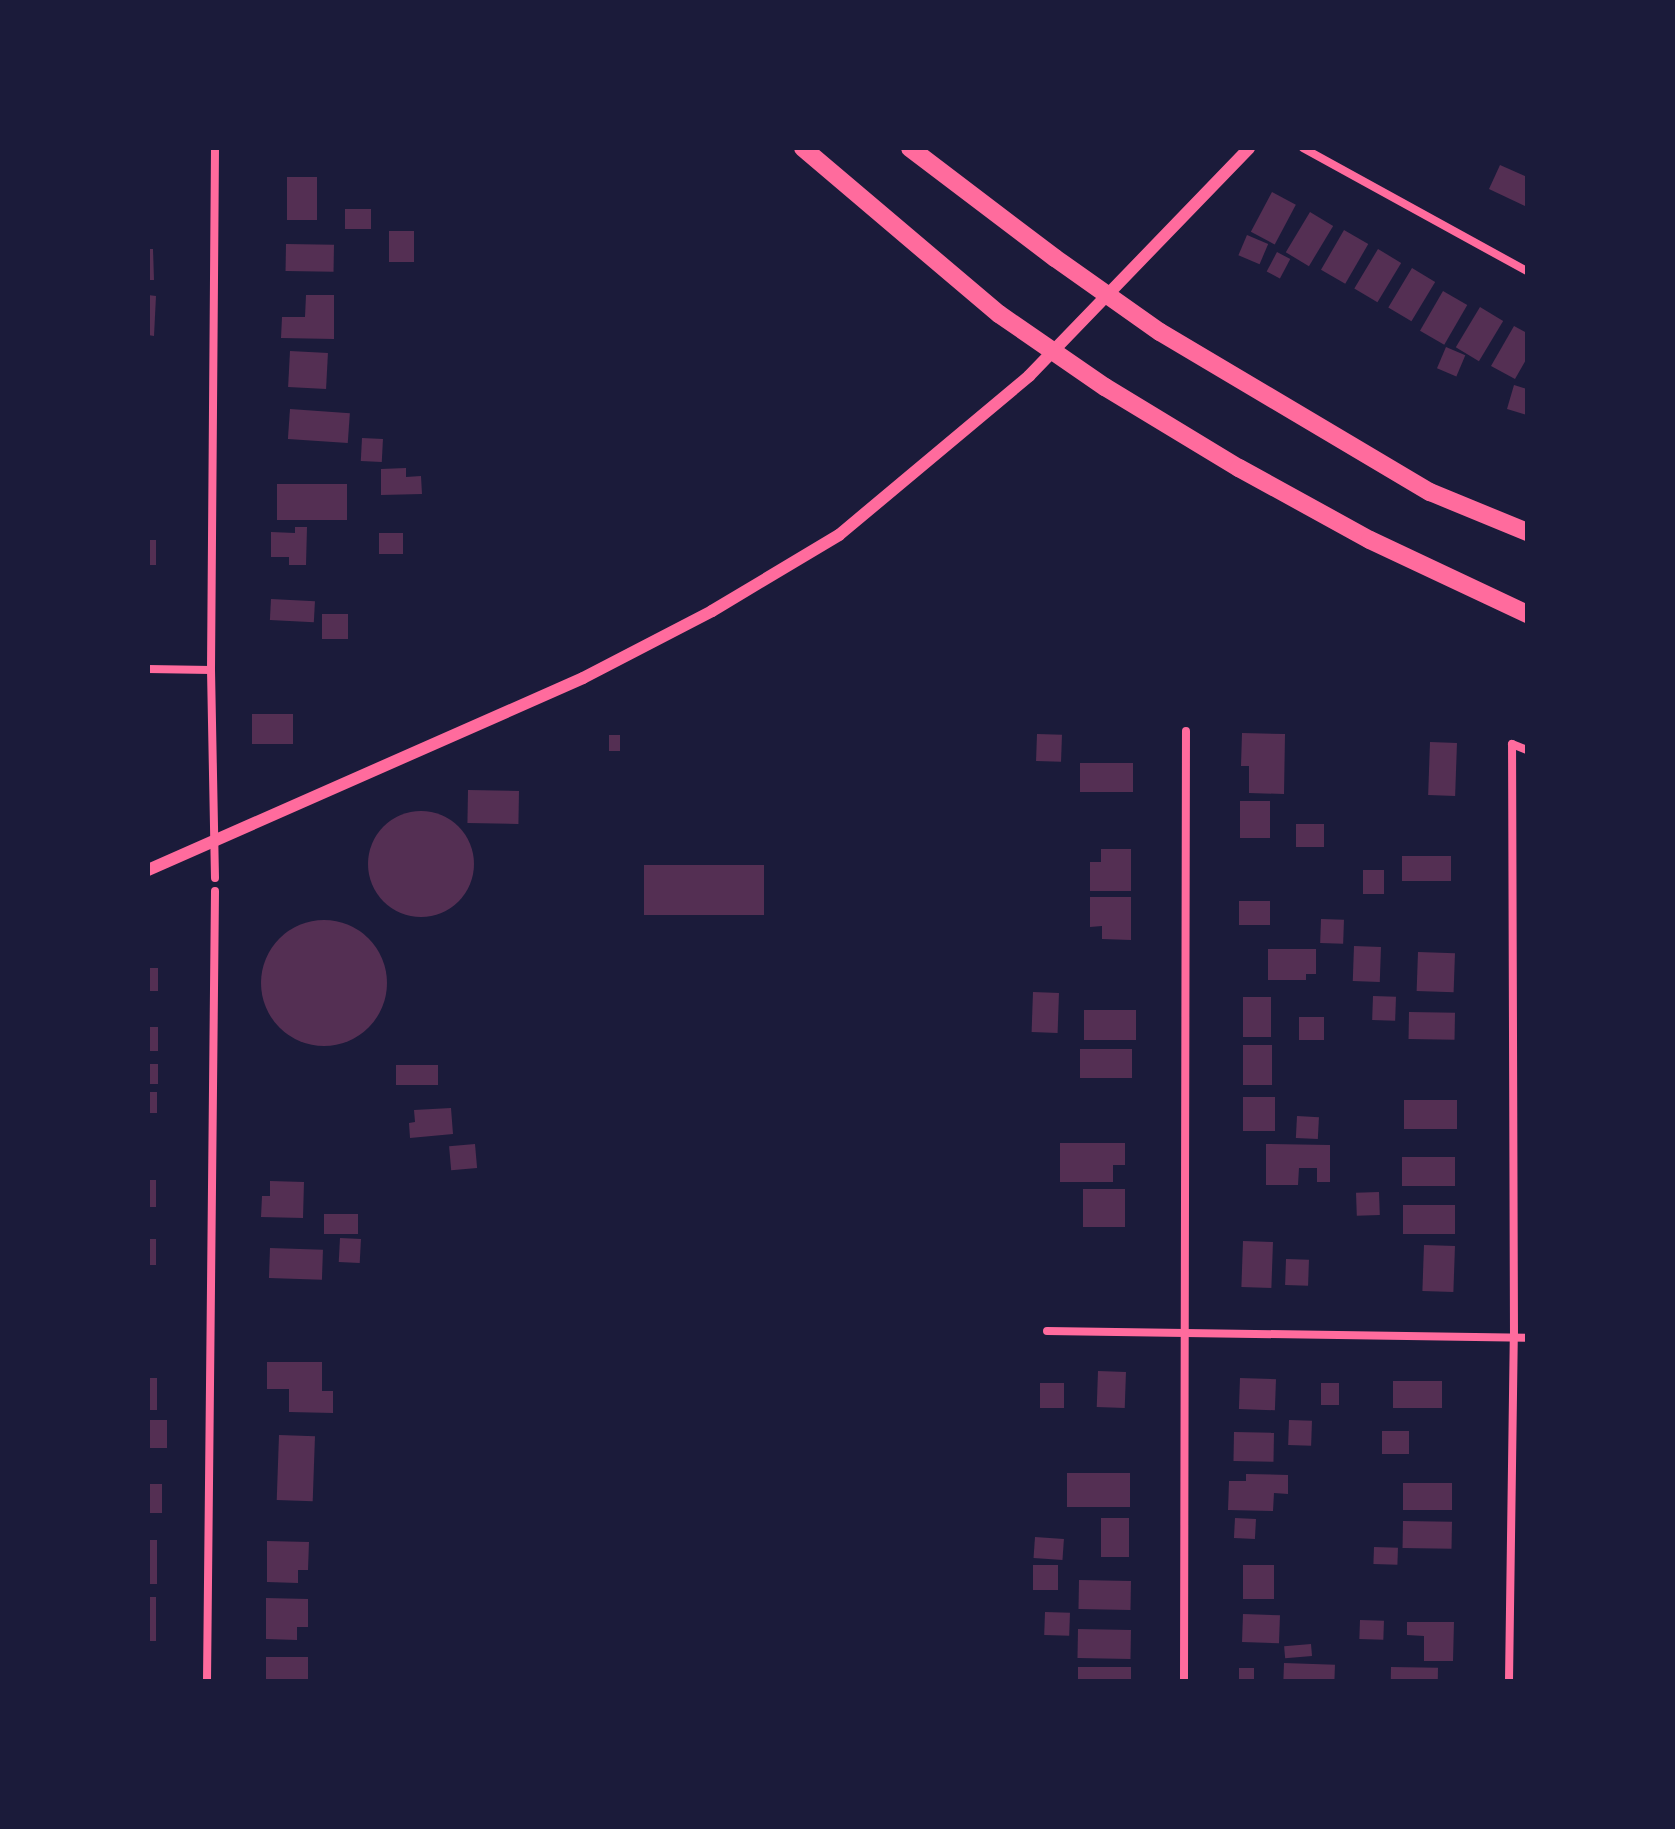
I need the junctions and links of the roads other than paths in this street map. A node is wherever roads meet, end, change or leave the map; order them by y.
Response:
1 (215, 148) edge
2 (803, 148) edge
3 (910, 148) edge
4 (1249, 148) edge
5 (1303, 148) edge
6 (1527, 271) edge
7 (1527, 532) edge
8 (1527, 614) edge
9 (148, 669) edge
10 (211, 670) junction
11 (1186, 731) dead end
12 (1527, 750) edge
13 (215, 841) junction
14 (148, 870) edge
15 (215, 878) dead end
16 (215, 891) dead end
17 (1047, 1331) dead end
18 (1186, 1335) junction
19 (1514, 1337) junction
20 (1527, 1338) edge
21 (207, 1681) edge
22 (1184, 1681) edge
23 (1509, 1681) edge

1 - 10 street
2 - 8 highway
3 - 7 highway
4 - 13 street
5 - 6 street
9 - 10 street
10 - 13 street
11 - 18 street
12 - 19 street
13 - 14 street
13 - 15 street
16 - 21 street
17 - 18 street
18 - 19 street
18 - 22 street
19 - 20 street
19 - 23 street

